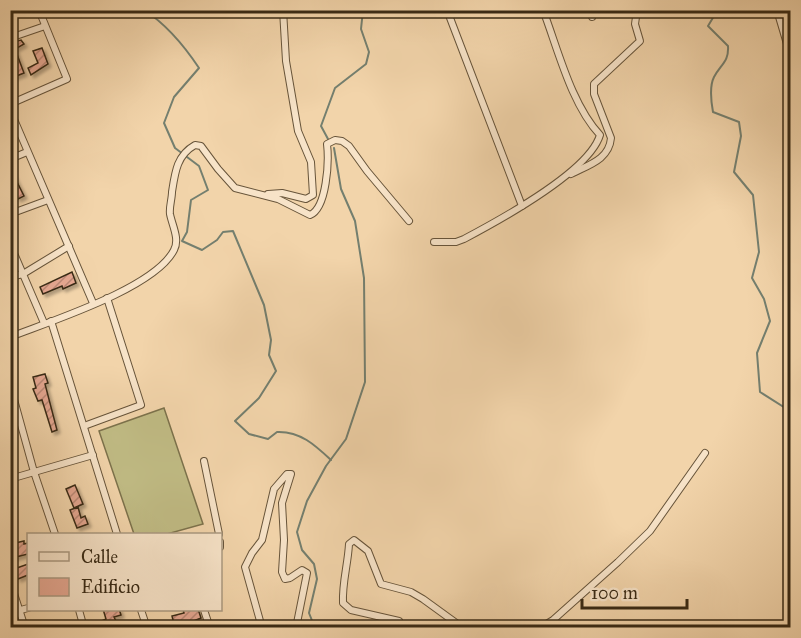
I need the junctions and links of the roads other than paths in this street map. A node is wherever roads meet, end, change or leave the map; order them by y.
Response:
1 (39, 10) edge
2 (283, 10) edge
3 (447, 10) edge
4 (543, 10) edge
5 (637, 10) edge
6 (777, 10) edge
7 (45, 26) junction
8 (10, 38) edge
9 (790, 54) edge
10 (10, 104) edge
11 (10, 110) edge
12 (27, 152) junction
13 (10, 159) edge
14 (562, 178) junction
15 (258, 194) junction
16 (48, 200) junction
17 (522, 206) junction
18 (10, 214) edge
19 (409, 221) dead end
20 (434, 242) dead end
21 (10, 244) edge
22 (69, 246) junction
23 (23, 274) junction
24 (10, 277) edge
25 (106, 298) junction
26 (93, 303) junction
27 (47, 322) junction
28 (10, 337) edge
29 (10, 386) edge
30 (84, 426) junction
31 (705, 453) dead end
32 (93, 455) junction
33 (204, 461) dead end
34 (34, 472) junction
35 (10, 479) edge
36 (55, 533) edge
37 (117, 533) edge
38 (219, 533) edge
39 (10, 581) edge
40 (27, 608) edge
41 (20, 610) junction
42 (80, 611) edge
43 (142, 611) edge
44 (205, 611) edge
45 (10, 613) edge
46 (399, 621) dead end
47 (25, 627) edge
48 (84, 627) edge
49 (147, 627) edge
50 (210, 627) edge
51 (262, 627) edge
52 (296, 627) edge
53 (464, 627) edge
54 (540, 627) edge

1 - 7 street
2 - 15 street
3 - 17 street
4 - 14 street
5 - 14 street
6 - 9 street
7 - 8 street
7 - 10 street
11 - 12 street
12 - 13 street
12 - 16 street
14 - 17 street
15 - 19 street
15 - 25 street
16 - 18 street
16 - 22 street
17 - 20 street
21 - 23 street
22 - 23 street
22 - 26 street
23 - 24 street
23 - 27 street
25 - 26 street
25 - 30 street
26 - 27 street
27 - 28 street
27 - 30 street
29 - 34 street
30 - 32 street
31 - 54 street
32 - 34 street
32 - 37 street
33 - 38 street
34 - 35 street
34 - 36 street
39 - 41 street
40 - 41 street
41 - 45 street
41 - 47 street
42 - 48 street
43 - 49 street
44 - 50 street
46 - 53 street
51 - 52 street

